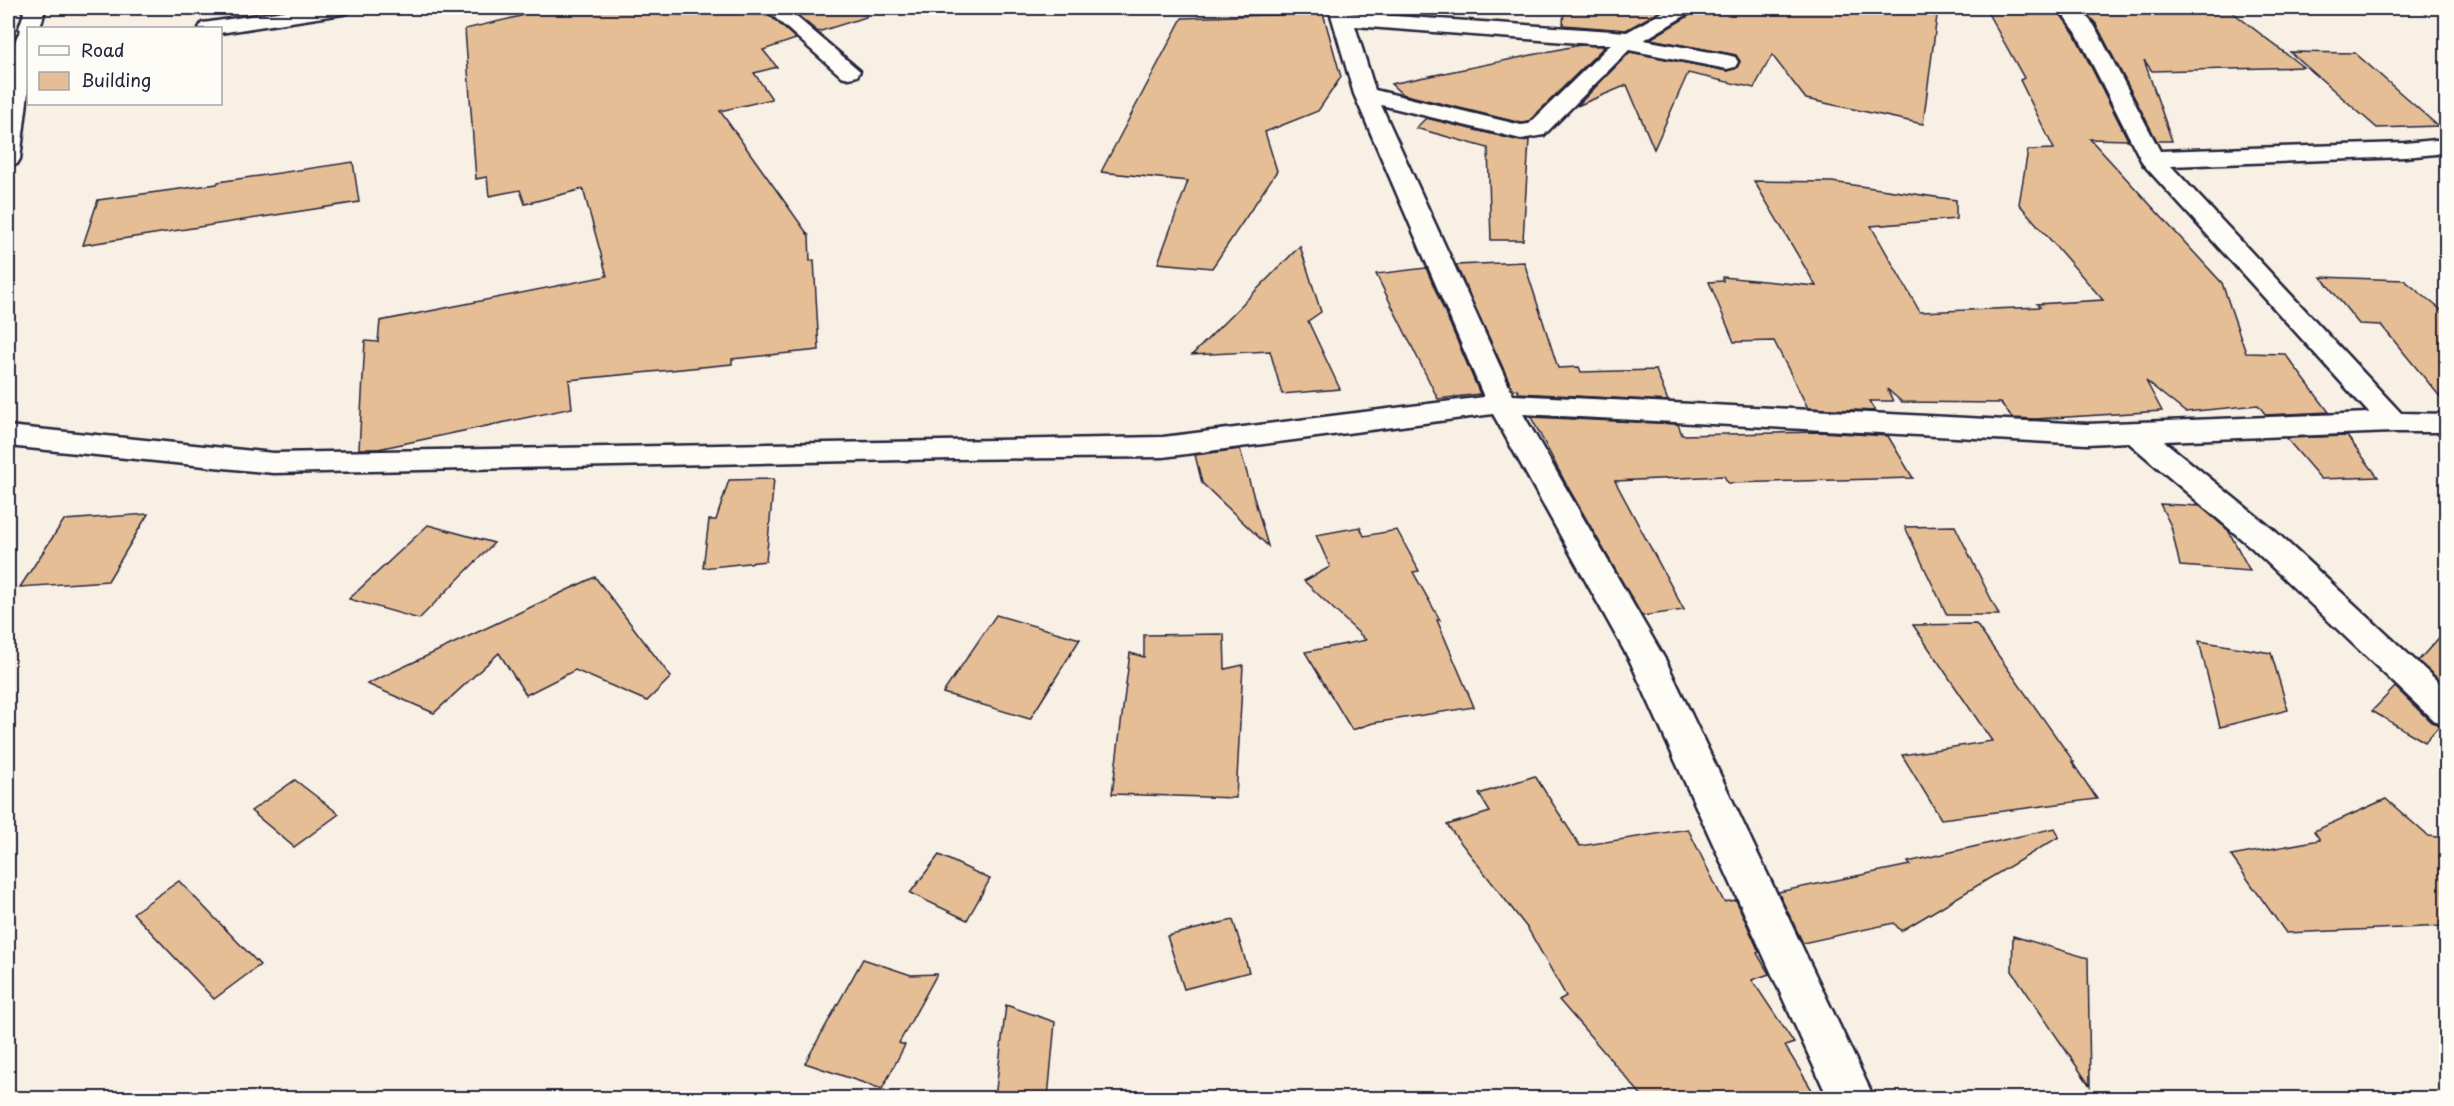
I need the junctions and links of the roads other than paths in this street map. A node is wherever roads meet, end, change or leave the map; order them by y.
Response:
1 (30, 8) edge
2 (343, 8) edge
3 (774, 8) edge
4 (1684, 8) edge
5 (2068, 8) edge
6 (1340, 14) edge
7 (30, 27) edge
8 (217, 27) edge
9 (27, 42) edge
10 (1624, 42) junction
11 (25, 58) edge
12 (1727, 62) dead end
13 (849, 71) dead end
14 (1365, 94) junction
15 (2446, 146) edge
16 (8, 159) edge
17 (2152, 159) junction
18 (1502, 404) junction
19 (2393, 422) junction
20 (2446, 423) edge
21 (2137, 434) junction
22 (8, 436) edge
23 (2446, 710) edge
24 (1851, 1098) edge

1 - 7 street
2 - 8 street
3 - 13 street
4 - 10 street
5 - 17 street
6 - 10 street
6 - 14 street
9 - 11 street
10 - 12 street
10 - 14 street
11 - 16 street
14 - 18 street
15 - 17 street
17 - 19 street
18 - 21 street
18 - 22 street
18 - 24 street
19 - 20 street
19 - 21 street
21 - 23 street

